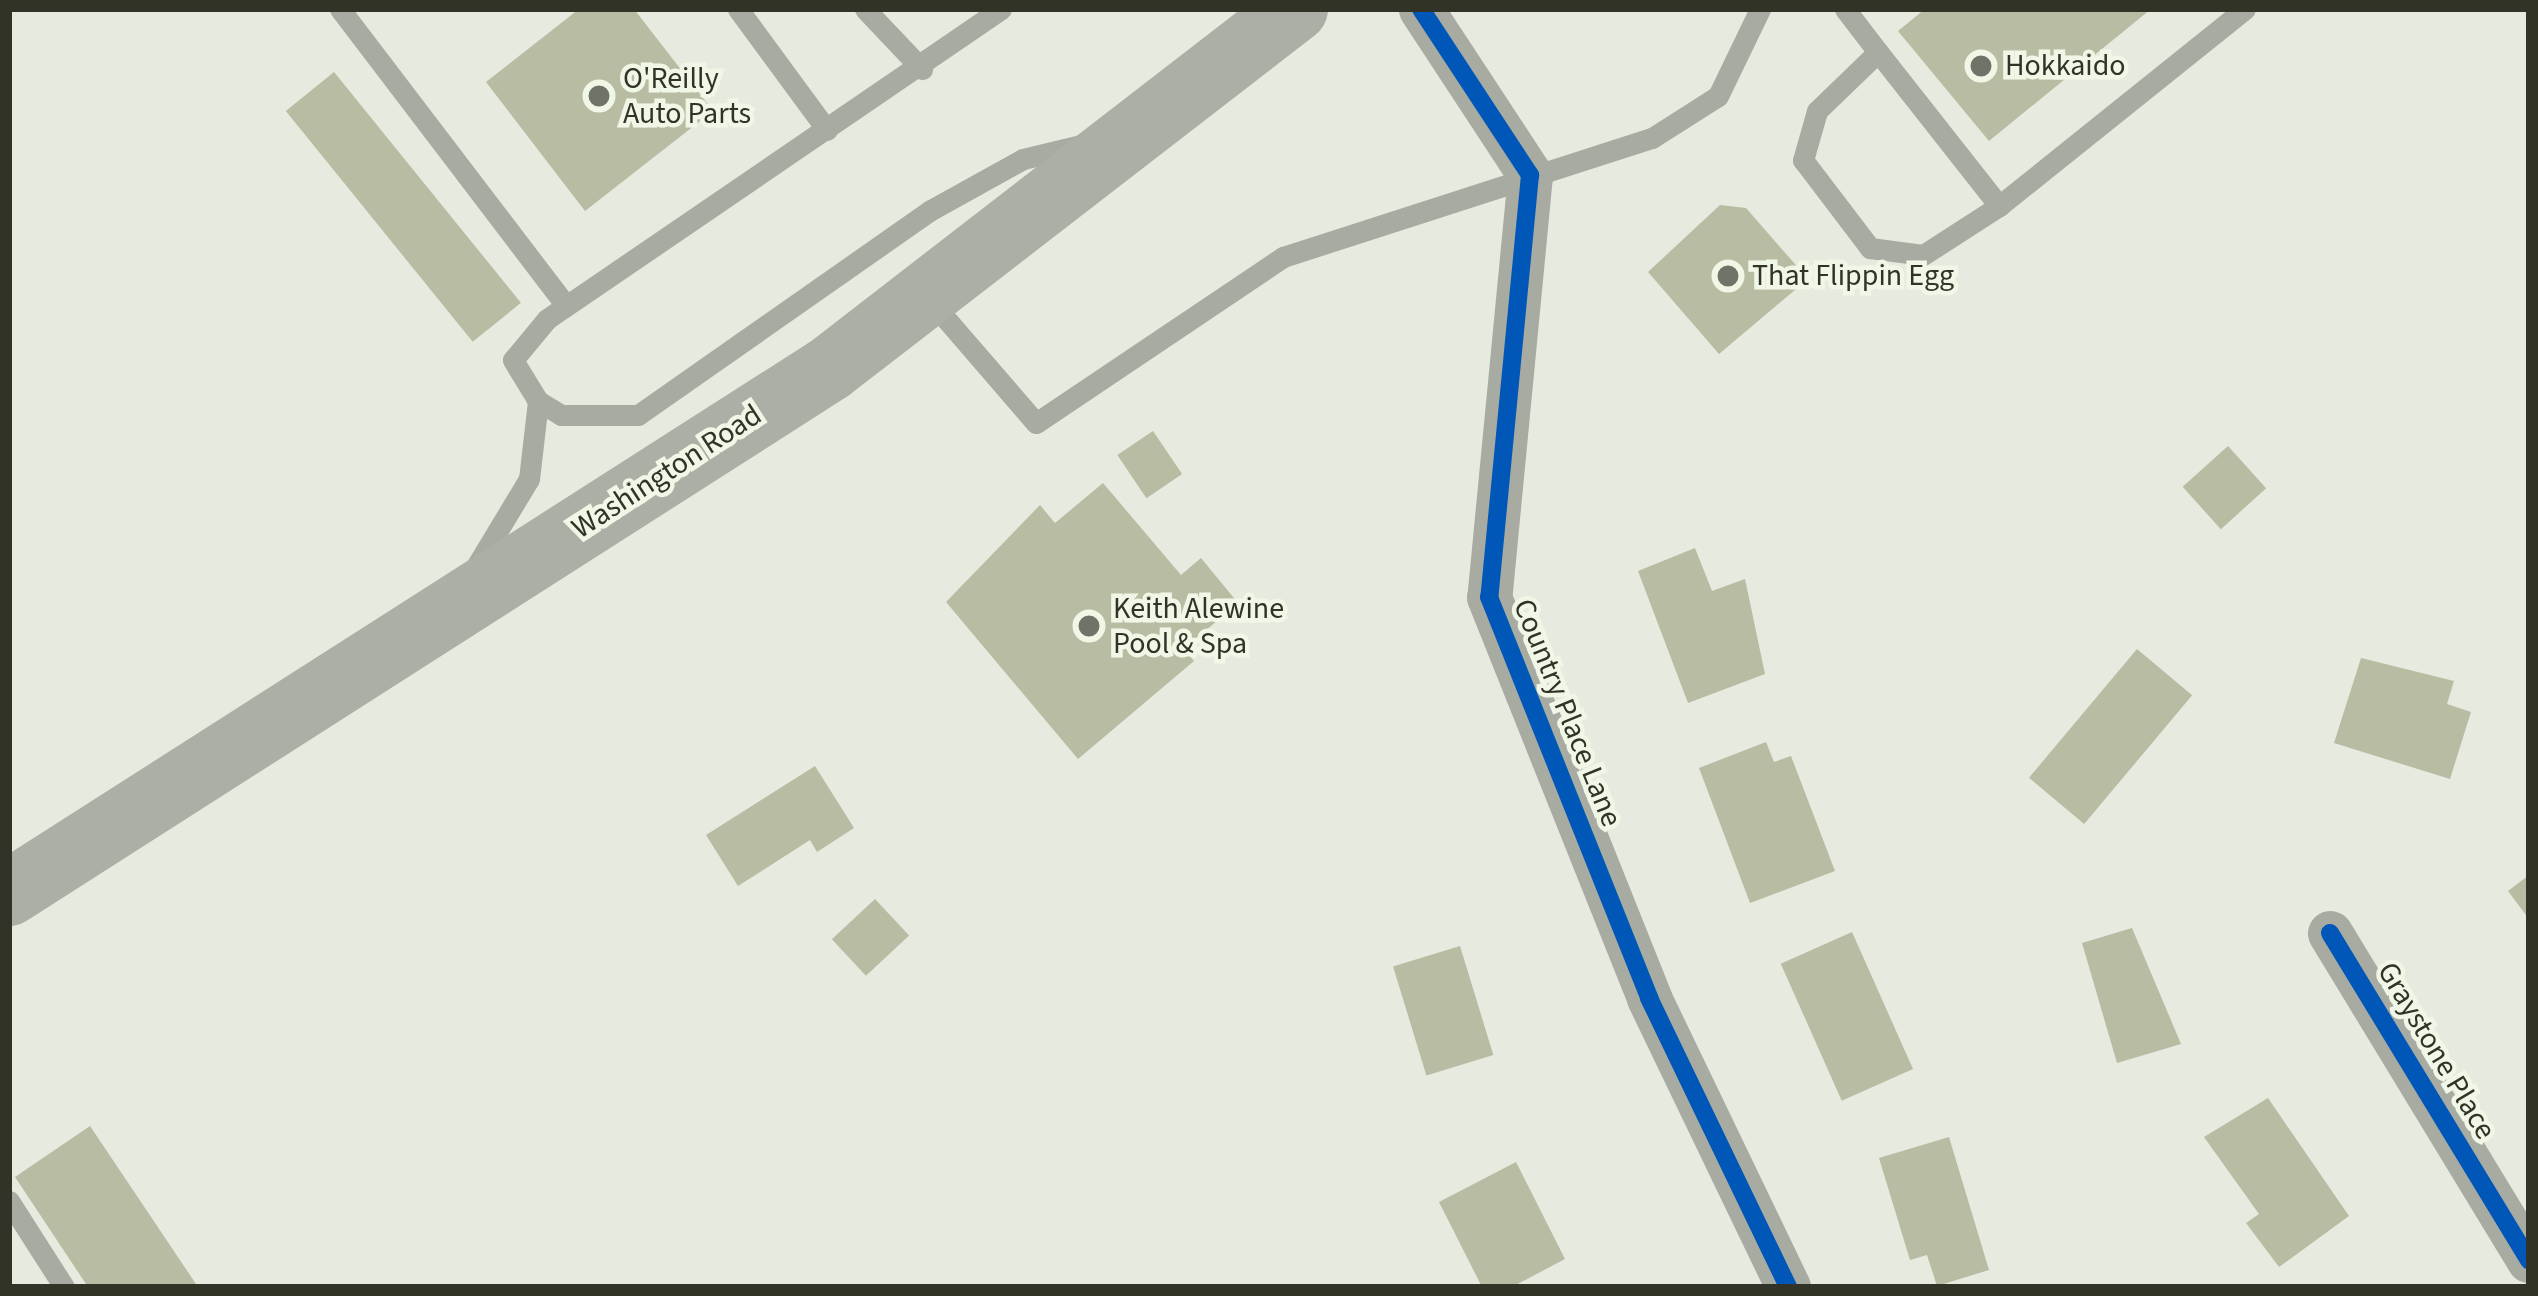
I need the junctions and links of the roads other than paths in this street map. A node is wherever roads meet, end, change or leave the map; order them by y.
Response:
1 (340, 9) edge
2 (738, 9) edge
3 (865, 9) edge
4 (1001, 9) edge
5 (1295, 9) edge
6 (1421, 9) edge
7 (1760, 9) edge
8 (1845, 9) edge
9 (2245, 9) edge
10 (1878, 52) junction
11 (922, 70) junction
12 (827, 130) junction
13 (1137, 131) junction
14 (1531, 175) junction
15 (1999, 206) junction
16 (925, 295) junction
17 (566, 306) junction
18 (538, 400) junction
19 (448, 613) junction
20 (9, 892) edge
21 (2330, 933) dead end
22 (9, 1201) edge
23 (2529, 1260) edge
24 (64, 1287) edge
25 (1787, 1287) edge

1 - 17 lane
2 - 12 lane
3 - 11 lane
4 - 11 lane
5 - 13 main road, Washington Road
6 - 14 street
7 - 14 lane
8 - 10 lane
9 - 15 lane
10 - 15 lane
10 - 15 lane
11 - 12 lane
12 - 17 lane
13 - 16 main road, Washington Road
13 - 18 lane
14 - 16 lane
14 - 25 street, Country Place Lane
16 - 19 main road, Washington Road
17 - 18 lane
18 - 19 lane
19 - 20 main road, Washington Road
21 - 23 street, Graystone Place
22 - 24 lane

